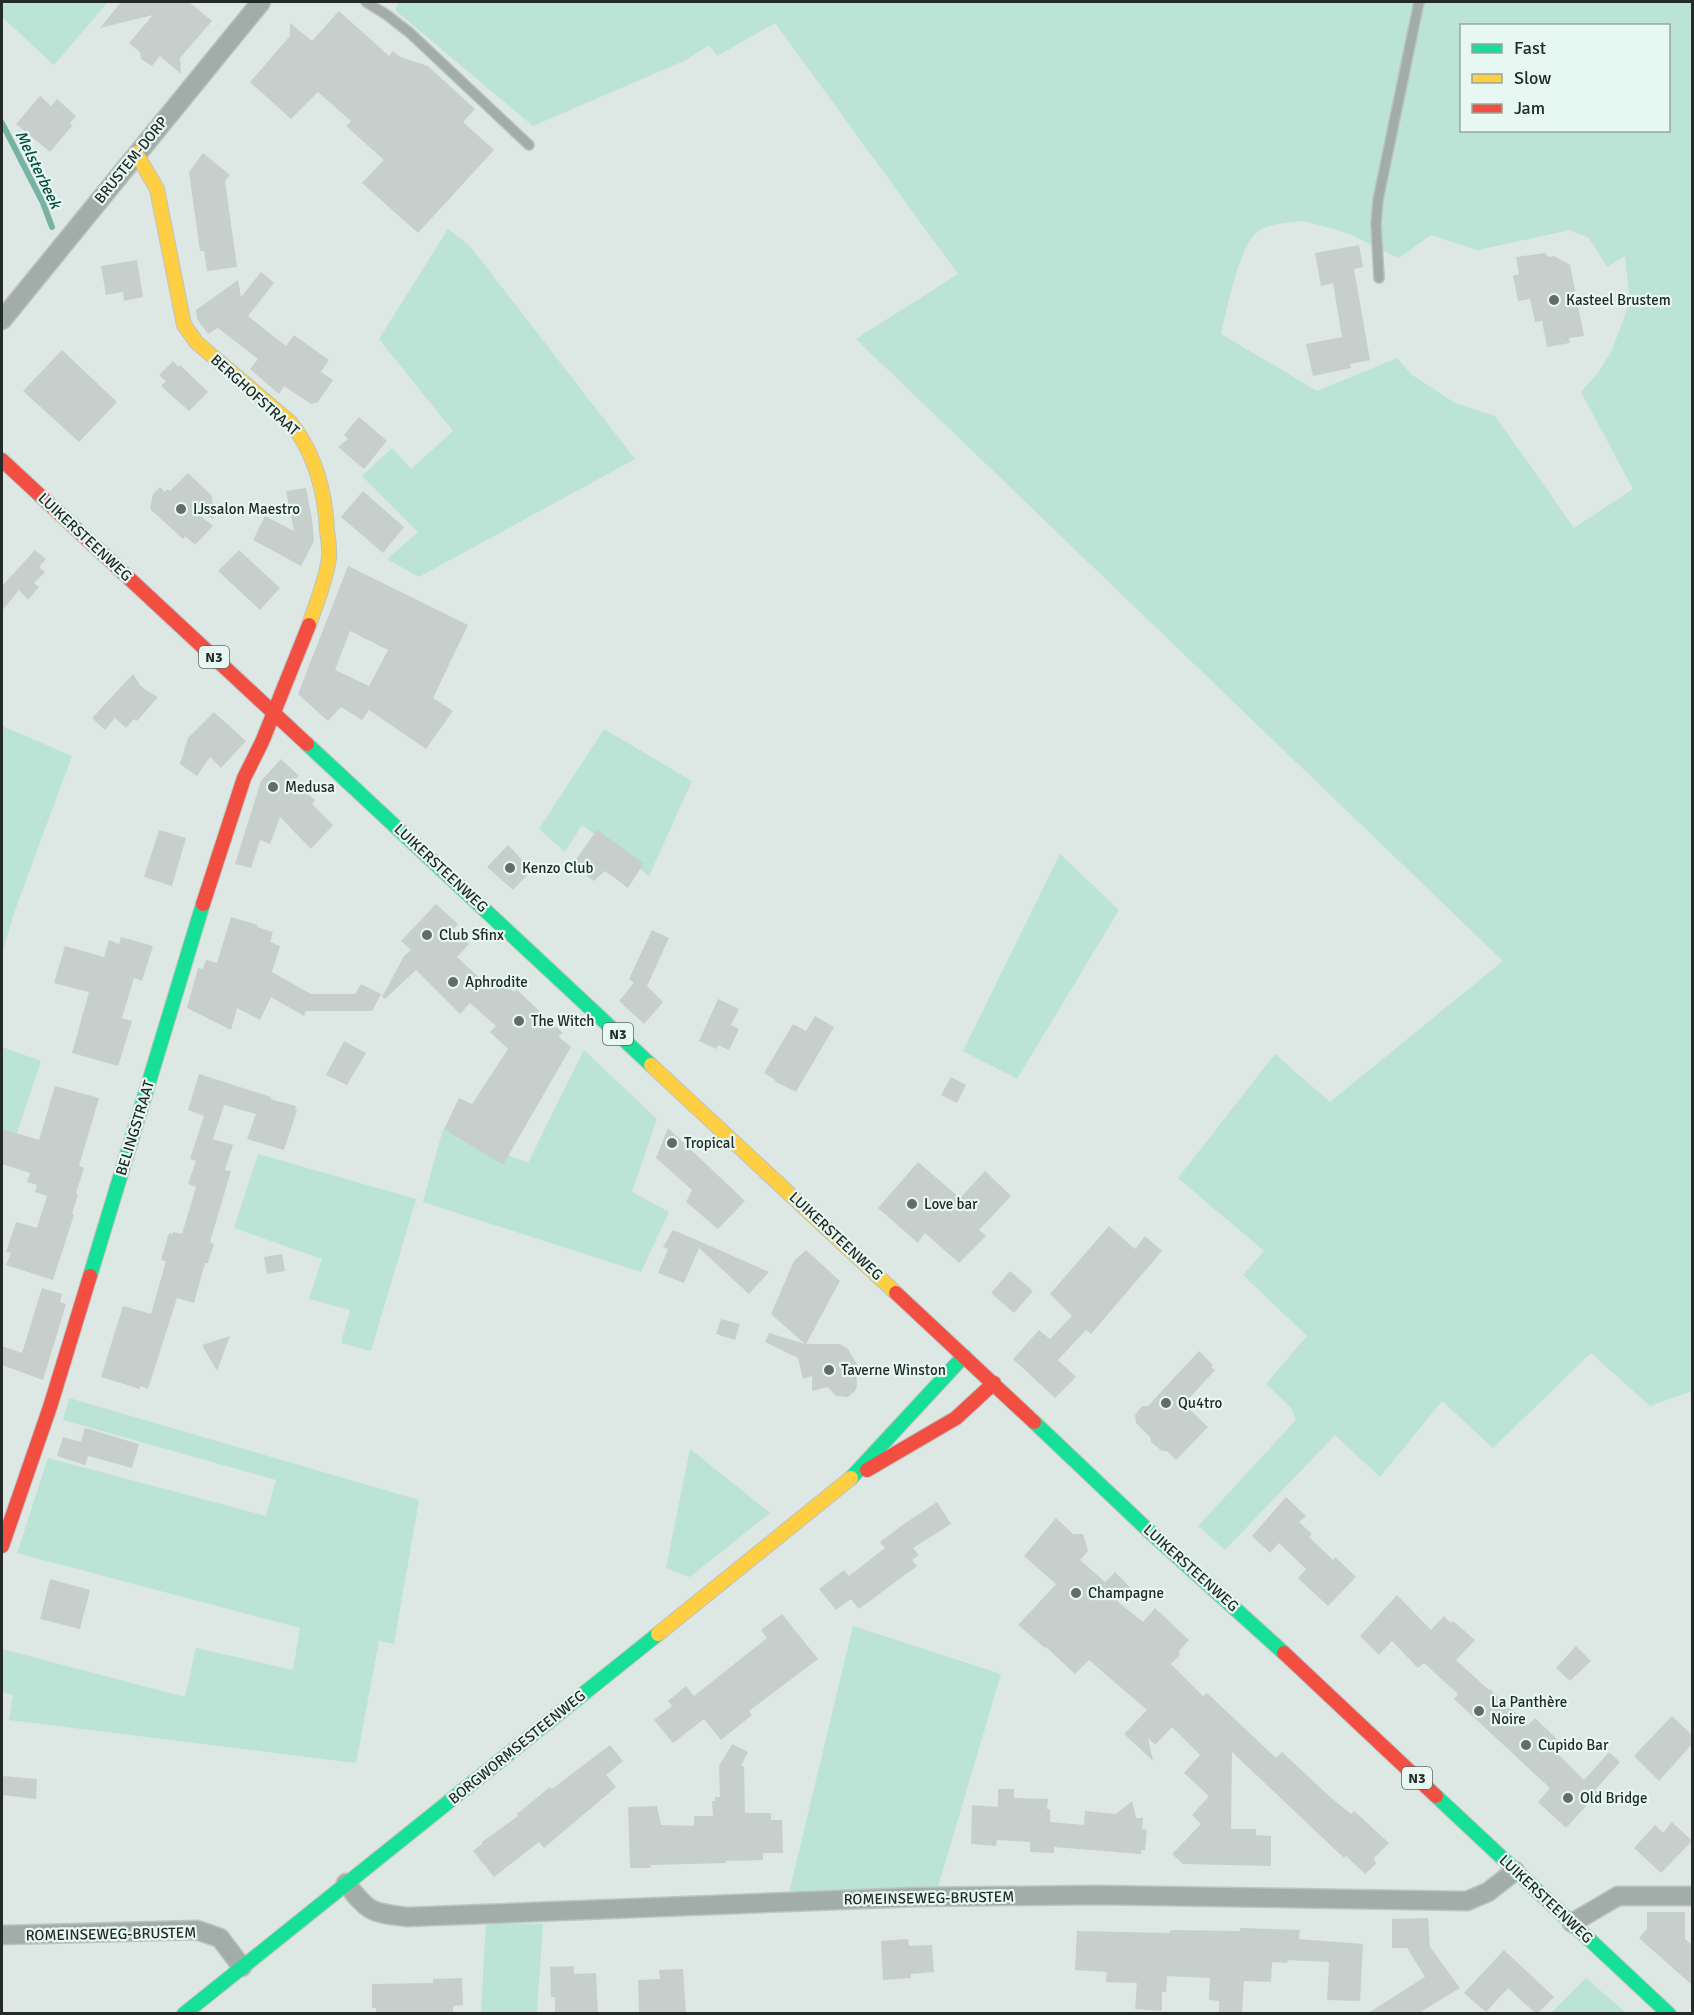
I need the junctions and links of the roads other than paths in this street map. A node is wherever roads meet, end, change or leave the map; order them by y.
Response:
1 (261, 2) edge
2 (366, 2) edge
3 (1419, 2) edge
4 (529, 145) dead end
5 (136, 153) junction
6 (1379, 278) dead end
7 (2, 320) edge
8 (2, 460) edge
9 (273, 711) junction
10 (964, 1356) junction
11 (994, 1383) junction
12 (849, 1480) junction
13 (2, 1546) edge
14 (1515, 1871) junction
15 (346, 1883) junction
16 (1692, 1896) edge
17 (1572, 1923) junction
18 (2, 1935) edge
19 (242, 1967) junction
20 (184, 2013) edge
21 (1669, 2013) edge

1 - 5 street, BRUSTEM-DORP
2 - 4 lane
3 - 6 lane
5 - 7 street, BRUSTEM-DORP
5 - 9 main road, BERGHOFSTRAAT
8 - 9 main road, LUIKERSTEENWEG / N3
9 - 10 main road, LUIKERSTEENWEG / N3
9 - 13 main road, BELINGSTRAAT
10 - 11 main road, LUIKERSTEENWEG / N3
10 - 12 main road, BORGWORMSESTEENWEG
11 - 12 main road, BORGWORMSESTEENWEG
11 - 14 main road, LUIKERSTEENWEG / N3
12 - 15 main road, BORGWORMSESTEENWEG
14 - 15 street, ROMEINSEWEG-BRUSTEM
14 - 17 main road, LUIKERSTEENWEG / N3
15 - 19 main road, BORGWORMSESTEENWEG
16 - 17 street
17 - 21 main road, LUIKERSTEENWEG / N3
18 - 19 street, ROMEINSEWEG-BRUSTEM
19 - 20 main road, BORGWORMSESTEENWEG

